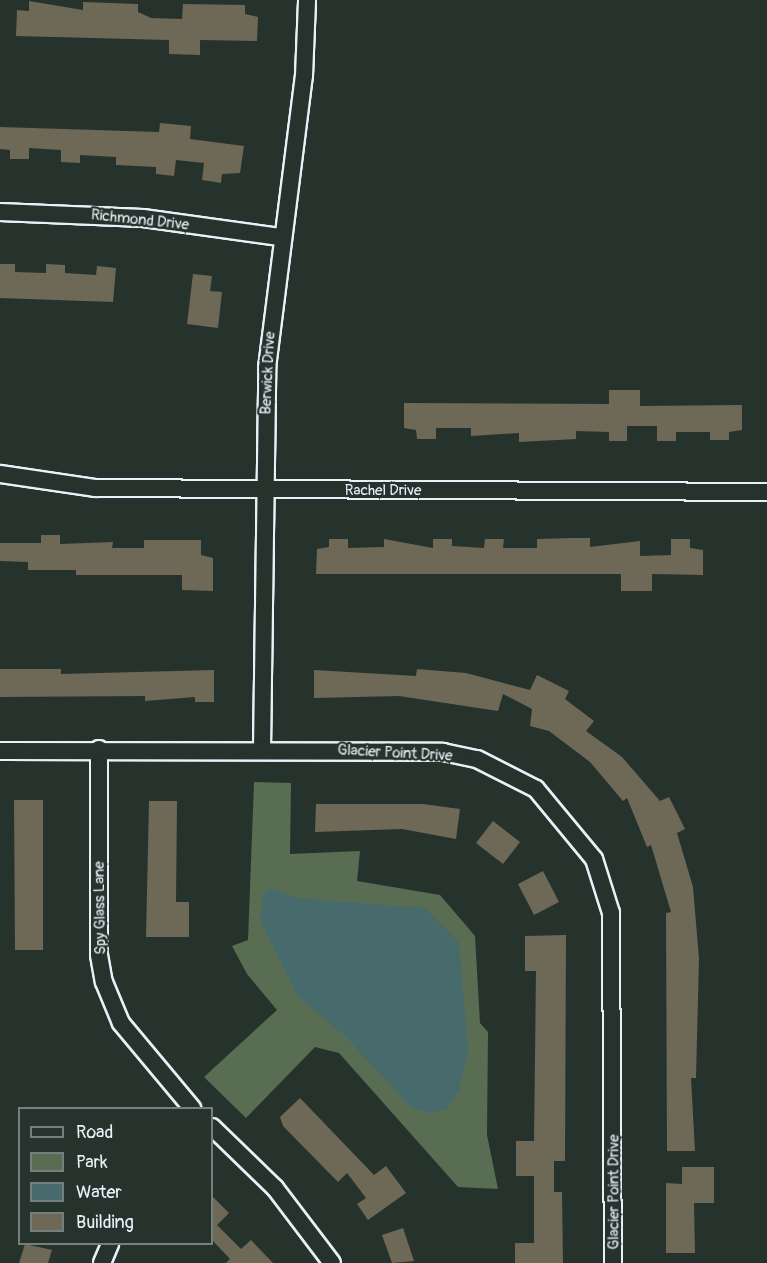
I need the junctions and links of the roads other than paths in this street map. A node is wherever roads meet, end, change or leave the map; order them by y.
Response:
1 (307, 0) edge
2 (0, 212) edge
3 (280, 237) junction
4 (0, 474) edge
5 (266, 490) junction
6 (767, 492) edge
7 (99, 749) junction
8 (262, 749) junction
9 (0, 751) edge
10 (191, 1107) edge
11 (213, 1131) edge
12 (110, 1245) edge
13 (102, 1263) edge
14 (332, 1263) edge
15 (614, 1263) edge

1 - 3 street, Berwick Drive
2 - 3 street, Richmond Drive
3 - 5 street, Berwick Drive
4 - 5 street, Rachel Drive
5 - 6 street, Rachel Drive
5 - 8 street, Berwick Drive
7 - 8 street, Glacier Point Drive
7 - 9 street, Glacier Point Drive
7 - 10 street, Spy Glass Lane
8 - 15 street, Glacier Point Drive
11 - 14 street
12 - 13 street

